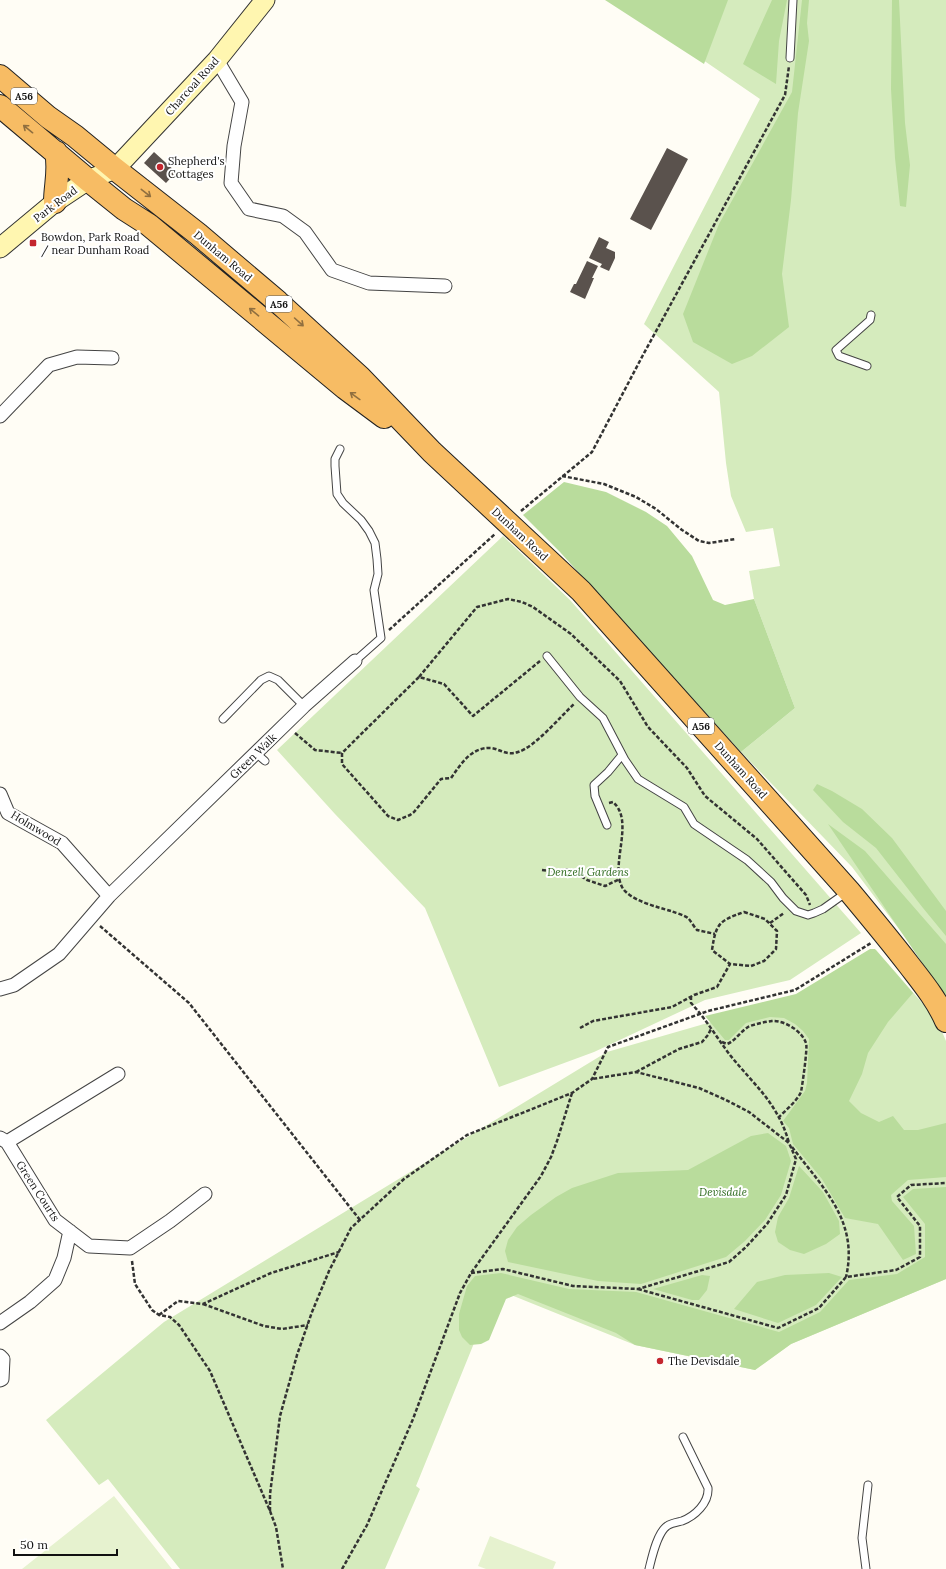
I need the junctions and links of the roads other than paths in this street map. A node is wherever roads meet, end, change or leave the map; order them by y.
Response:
1 (265, 0) edge
2 (793, 0) edge
3 (790, 58) road end
4 (217, 60) junction
5 (0, 76) edge
6 (0, 106) edge
7 (48, 117) junction
8 (56, 152) junction
9 (115, 169) junction
10 (88, 180) junction
11 (55, 202) junction
12 (149, 225) junction
13 (0, 248) edge
14 (445, 286) dead end
15 (871, 315) dead end
16 (112, 358) dead end
17 (867, 366) dead end
18 (0, 416) edge
19 (340, 449) dead end
20 (432, 452) junction
21 (546, 656) road end
22 (355, 661) joint
23 (304, 706) junction
24 (223, 719) dead end
25 (622, 754) junction
26 (0, 794) edge
27 (607, 825) dead end
28 (849, 891) junction
29 (109, 896) junction
30 (0, 989) edge
31 (946, 1021) edge
32 (118, 1074) dead end
33 (4, 1140) edge
34 (205, 1194) dead end
35 (70, 1231) junction
36 (0, 1323) edge
37 (0, 1356) edge
38 (0, 1380) edge
39 (683, 1437) dead end
40 (868, 1485) dead end
41 (649, 1569) edge
42 (866, 1569) edge

1 - 4 main road, Charcoal Road
2 - 3 lane
4 - 9 main road, Charcoal Road
4 - 14 street
5 - 7 highway, Dunham Road / A56
8 -> 6 highway, Dunham Road / A56
7 - 9 highway, Dunham Road / A56
7 - 10 highway
8 - 10 highway, Dunham Road / A56
8 - 11 highway
9 - 10 main road, Park Road
9 - 12 highway
9 -> 20 highway, Dunham Road / A56
10 - 11 main road, Park Road
10 - 12 highway, Dunham Road / A56
11 - 13 main road, Park Road
20 -> 12 highway, Dunham Road / A56
15 - 17 lane
16 - 18 street
19 - 22 lane, Green Walk
20 - 28 highway, Dunham Road / A56
21 - 25 lane
22 - 23 street, Green Walk
23 - 24 lane
23 - 29 street, Green Walk
25 - 27 lane
25 - 28 lane
26 - 29 street, Holmwood
28 - 31 highway, Dunham Road / A56
29 - 30 street, Green Walk
32 - 33 street
33 - 35 street, Green Courts
34 - 35 street, Green Courts
35 - 36 street, Green Courts
37 - 38 street
39 - 41 lane
40 - 42 lane

